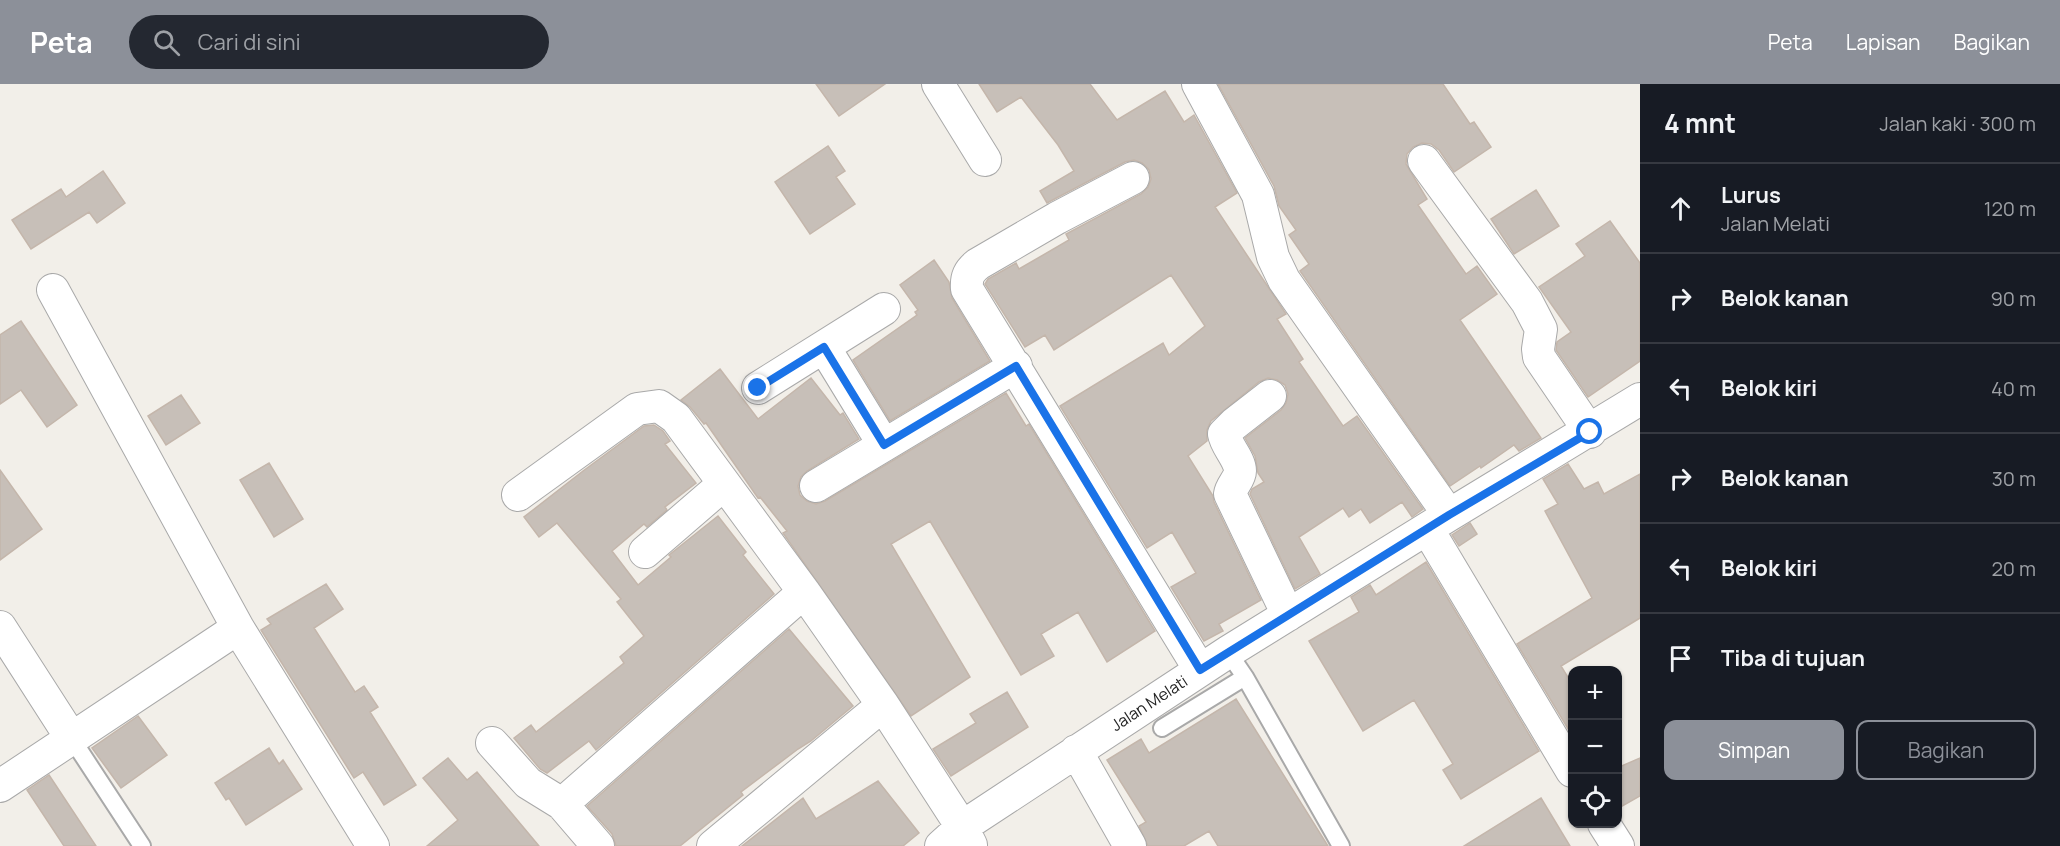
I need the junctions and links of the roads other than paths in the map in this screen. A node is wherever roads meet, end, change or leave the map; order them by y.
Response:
1 (938, 84) edge
2 (1198, 84) edge
3 (985, 160) dead end
4 (1424, 161) dead end
5 (1133, 178) dead end
6 (53, 290) dead end
7 (884, 309) dead end
8 (824, 347) junction
9 (1016, 366) junction
10 (758, 388) dead end
11 (1270, 396) dead end
12 (1640, 399) edge
13 (1590, 432) junction
14 (884, 445) junction
15 (724, 484) junction
16 (816, 486) dead end
17 (518, 495) dead end
18 (1438, 522) junction
19 (645, 552) dead end
20 (804, 592) junction
21 (1288, 615) junction
22 (0, 627) edge
23 (238, 628) junction
24 (1236, 665) junction
25 (1200, 670) junction
26 (884, 705) junction
27 (1162, 728) dead end
28 (72, 739) junction
29 (492, 742) dead end
30 (1076, 751) junction
31 (1568, 764) edge
32 (0, 786) edge
33 (562, 804) junction
34 (1606, 828) edge
35 (958, 840) edge
36 (142, 846) edge
37 (373, 846) edge
38 (598, 846) edge
39 (713, 846) edge
40 (1130, 846) edge
41 (1341, 846) edge
42 (1617, 846) edge

1 - 3 street
2 - 18 street
4 - 13 street
5 - 9 street
6 - 23 street
7 - 8 street
8 - 10 street
8 - 14 street
9 - 14 street
9 - 25 street
11 - 21 street
12 - 13 street, Jalan Melati
13 - 18 street, Jalan Melati
14 - 16 street
15 - 17 street
15 - 19 street
15 - 20 street
18 - 21 street, Jalan Melati
18 - 31 street
20 - 26 street
20 - 33 street
21 - 24 street, Jalan Melati
22 - 28 street
23 - 28 street
23 - 37 street
24 - 25 street, Jalan Melati
24 - 27 lane
24 - 41 lane
25 - 30 street, Jalan Melati
26 - 35 street
26 - 39 street
28 - 32 street
28 - 36 lane
29 - 33 street
30 - 35 street, Jalan Melati
30 - 40 street
33 - 38 street
34 - 42 street

